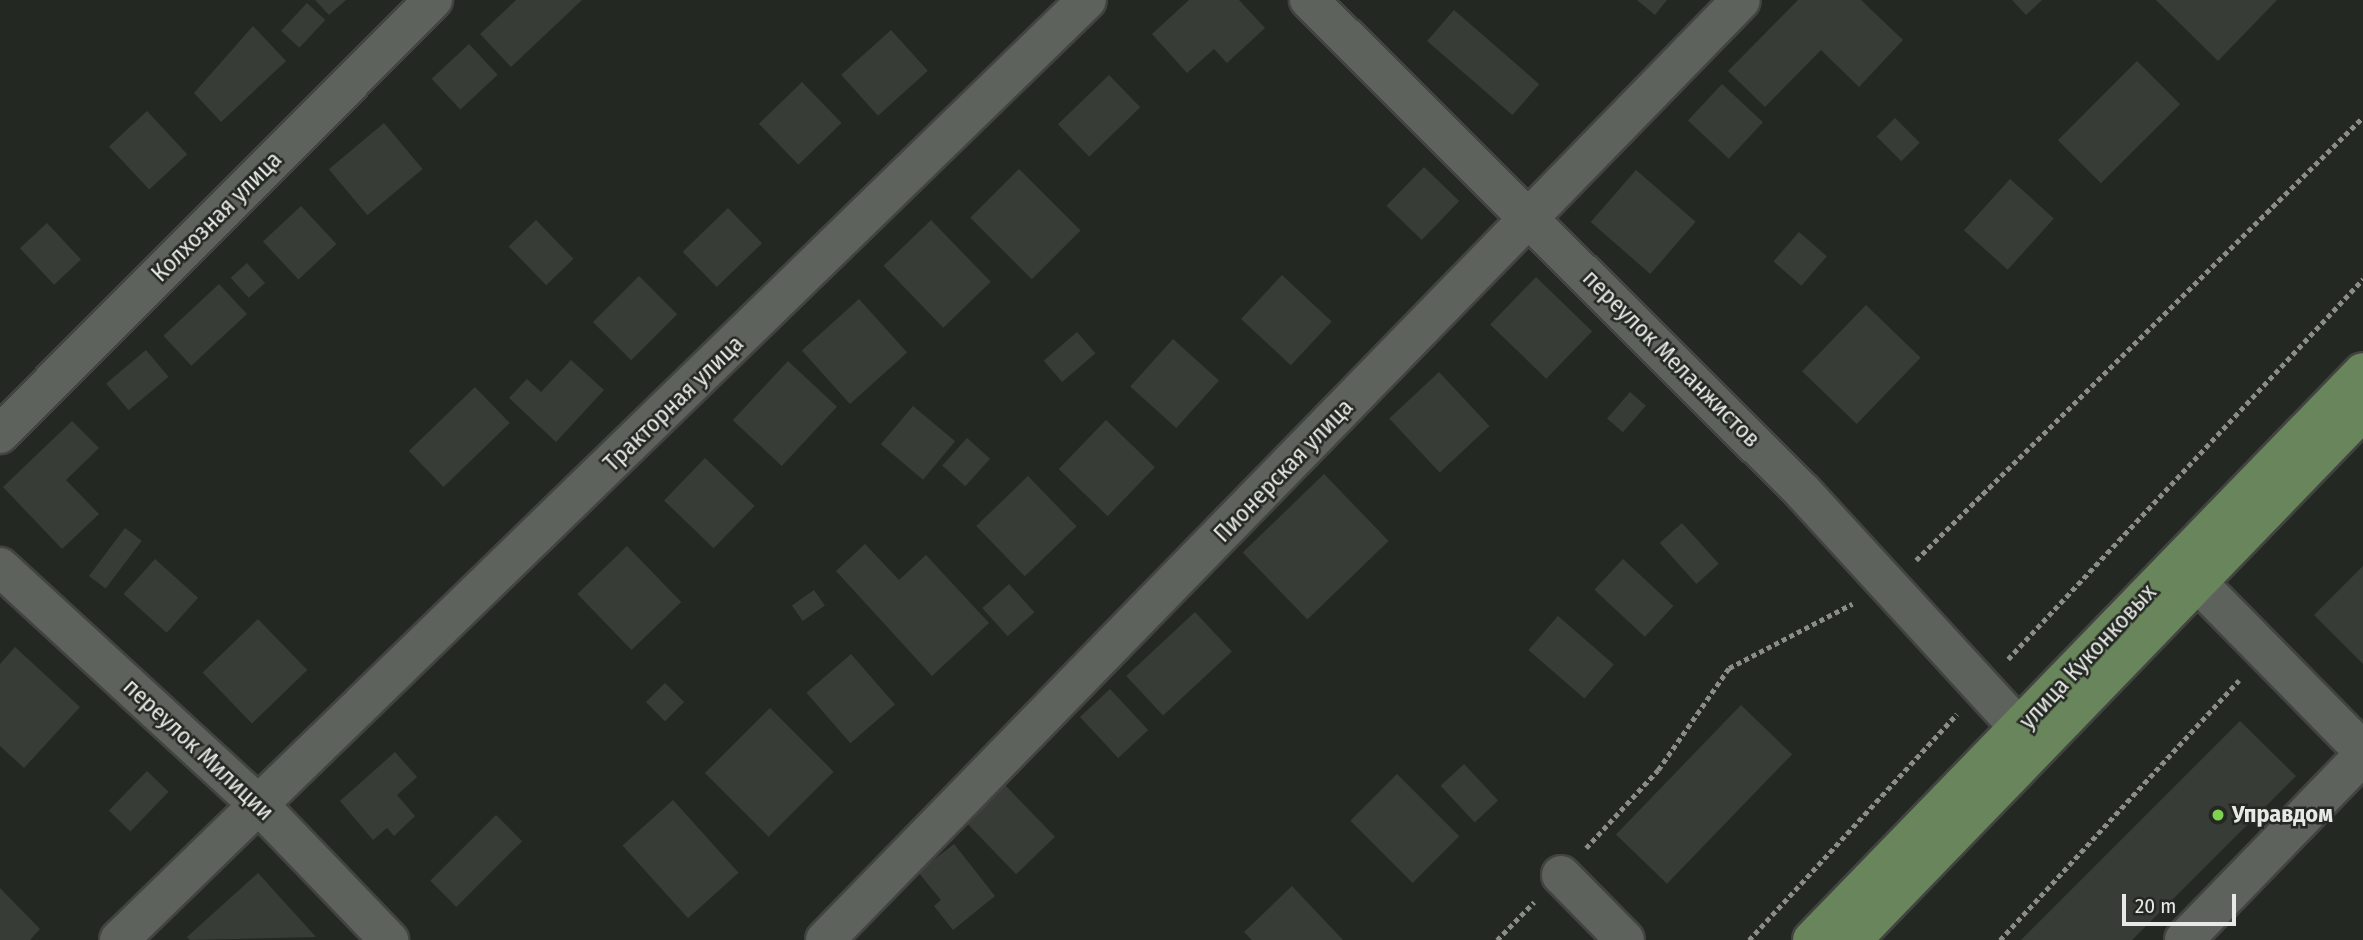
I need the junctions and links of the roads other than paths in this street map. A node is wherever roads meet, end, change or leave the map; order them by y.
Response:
1 (433, 0) edge
2 (1087, 0) edge
3 (1309, 0) edge
4 (1741, 0) edge
5 (1532, 218) junction
6 (2363, 372) edge
7 (2363, 411) edge
8 (0, 434) edge
9 (0, 568) edge
10 (2198, 583) junction
11 (2020, 729) junction
12 (2363, 753) edge
13 (261, 807) junction
14 (1561, 875) road end
15 (119, 940) edge
16 (389, 940) edge
17 (825, 940) edge
18 (1625, 940) edge
19 (1812, 940) edge
20 (1852, 940) edge
21 (2184, 940) edge

1 - 8 street, Колхозная улица
2 - 13 street, Тракторная улица
3 - 5 street, переулок Меланжистов
4 - 5 street, Пионерская улица
5 - 11 street, переулок Меланжистов
5 - 17 street, Пионерская улица
6 - 11 main road, улица Куконковых
7 - 10 main road, улица Куконковых
9 - 13 street, переулок Милиции
10 - 12 street
10 - 20 main road, улица Куконковых
11 - 19 main road, улица Куконковых
12 - 21 street
13 - 15 street, Тракторная улица
13 - 16 street, переулок Милиции
14 - 18 street

